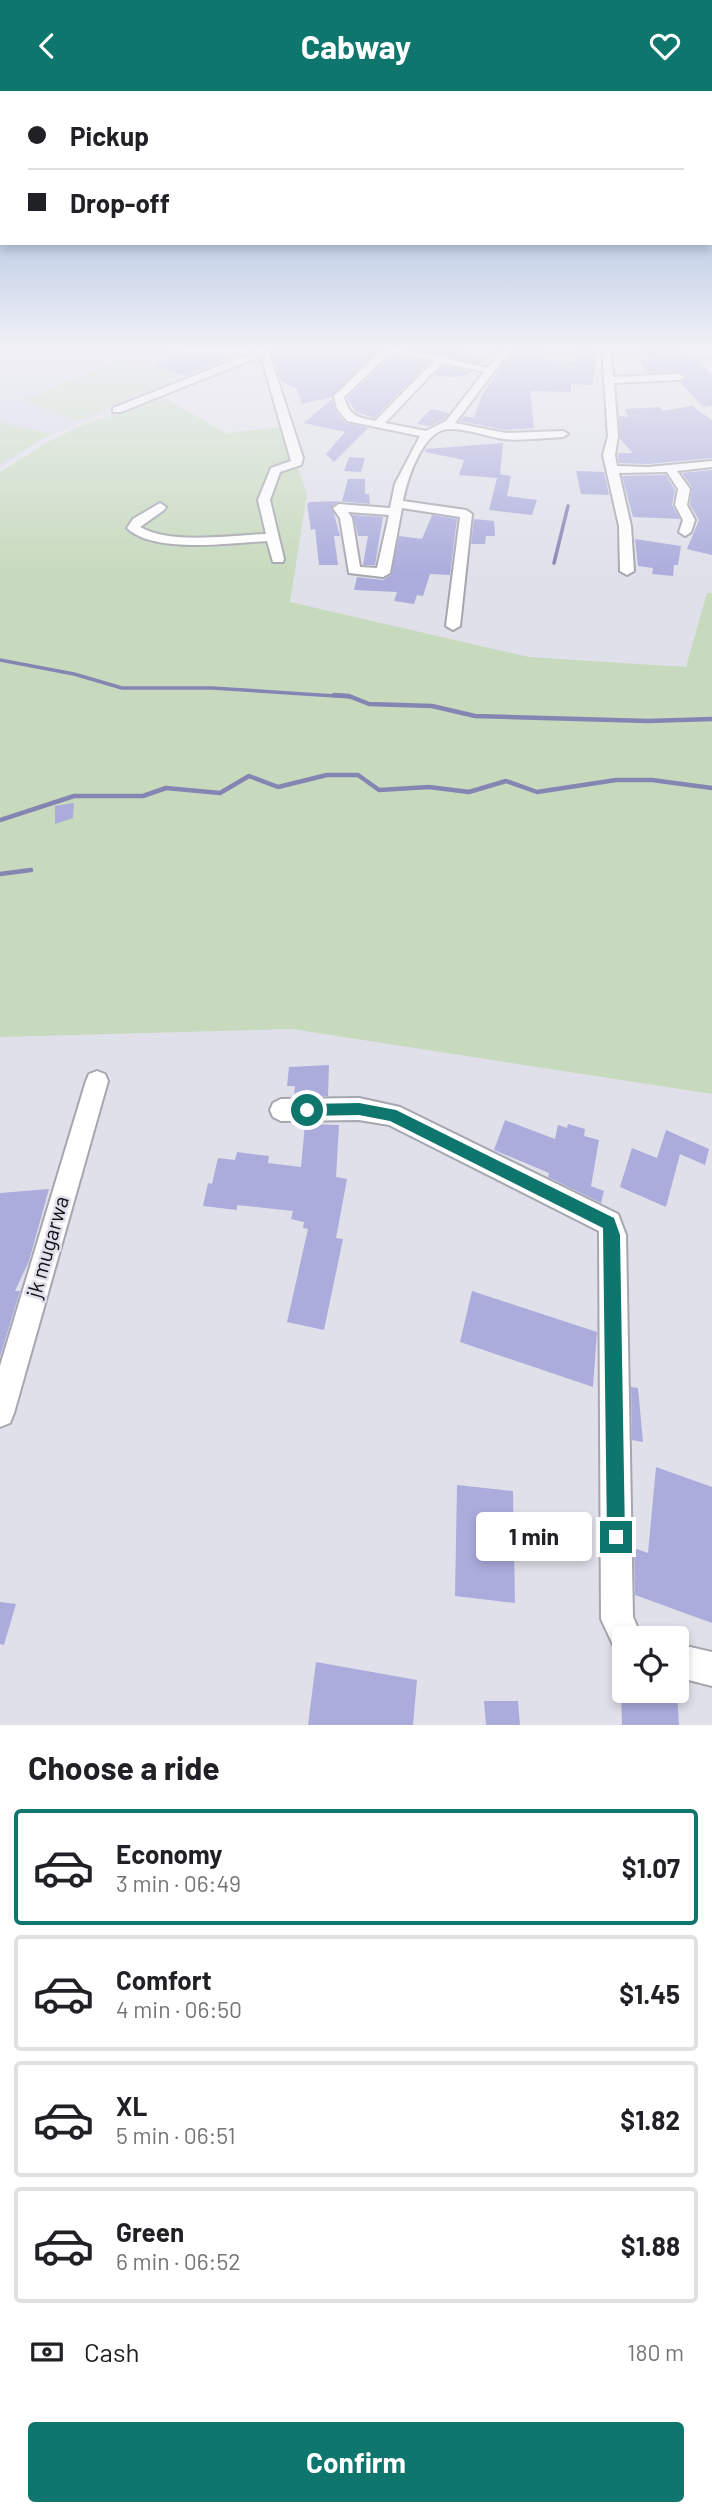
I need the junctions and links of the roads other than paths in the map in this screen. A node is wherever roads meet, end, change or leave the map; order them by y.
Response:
1 (287, 424) edge
2 (379, 424) edge
3 (612, 424) edge
4 (447, 425) joint
5 (427, 434) junction
6 (563, 434) dead end
7 (712, 464) edge
8 (670, 468) junction
9 (611, 469) junction
10 (160, 507) dead end
11 (396, 508) junction
12 (685, 532) dead end
13 (272, 537) junction
14 (278, 559) dead end
15 (627, 571) dead end
16 (453, 626) dead end
17 (97, 1081) dead end
18 (281, 1111) dead end
19 (0, 1413) edge
20 (620, 1626) edge
21 (689, 1663) edge
22 (712, 1669) edge

1 - 13 street
2 - 5 street
3 - 9 street
4 - 5 street
4 - 6 street
5 - 11 street
7 - 8 street
8 - 9 street
8 - 12 street
9 - 15 street
10 - 13 street
11 - 11 street
11 - 16 street
13 - 14 street
17 - 19 street, jk mugarwa
18 - 20 street
21 - 22 street

